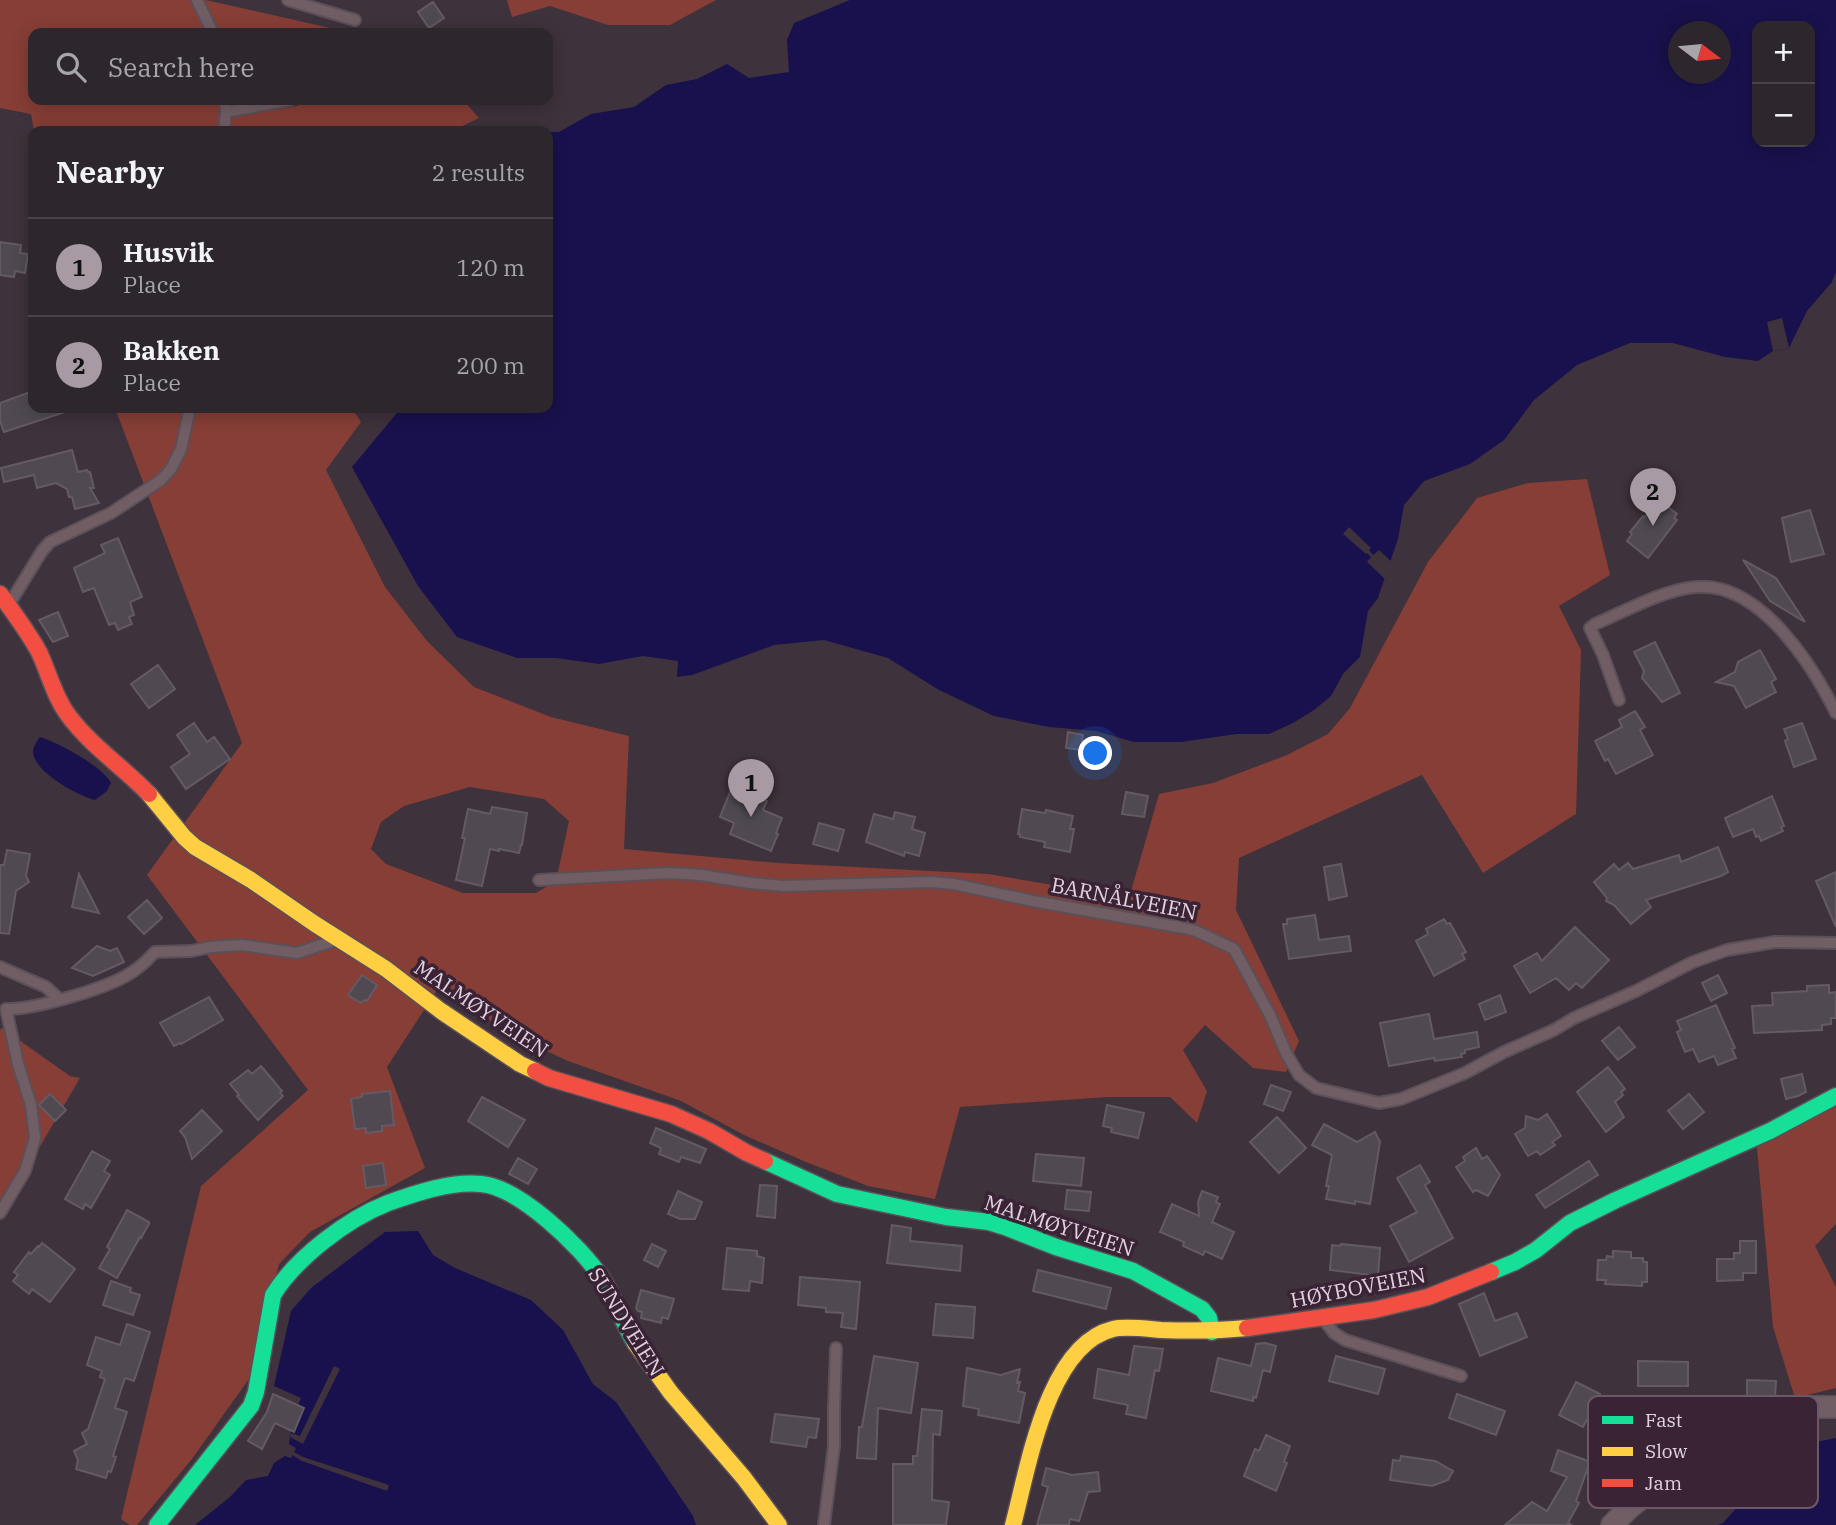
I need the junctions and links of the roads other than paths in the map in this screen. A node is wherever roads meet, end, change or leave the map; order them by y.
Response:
1 (197, 0) edge
2 (288, 0) edge
3 (355, 20) dead end
4 (211, 28) edge
5 (225, 106) edge
6 (224, 126) edge
7 (189, 413) edge
8 (4, 600) edge
9 (1619, 700) dead end
10 (1836, 713) edge
11 (539, 880) dead end
12 (339, 939) junction
13 (1836, 943) edge
14 (0, 967) edge
15 (60, 999) junction
16 (1836, 1097) edge
17 (0, 1213) edge
18 (1323, 1318) junction
19 (1212, 1332) junction
20 (836, 1348) dead end
21 (1461, 1376) dead end
22 (1818, 1408) edge
23 (1836, 1408) edge
24 (1629, 1508) edge
25 (157, 1525) edge
26 (779, 1525) edge
27 (824, 1525) edge
28 (1013, 1525) edge
29 (1612, 1525) edge

1 - 4 lane
2 - 3 lane
5 - 6 lane
7 - 8 lane
8 - 12 street, MALMØYVEIEN
9 - 10 lane
11 - 13 lane, BARNÅLVEIEN
12 - 15 lane
12 - 19 street, MALMØYVEIEN
14 - 15 lane
15 - 17 lane
16 - 18 street, HØYBOVEIEN
18 - 19 street, HØYBOVEIEN
18 - 21 lane
19 - 28 street, HØYBOVEIEN
20 - 27 lane
22 - 23 street
24 - 29 street
25 - 26 street, SUNDVEIEN

